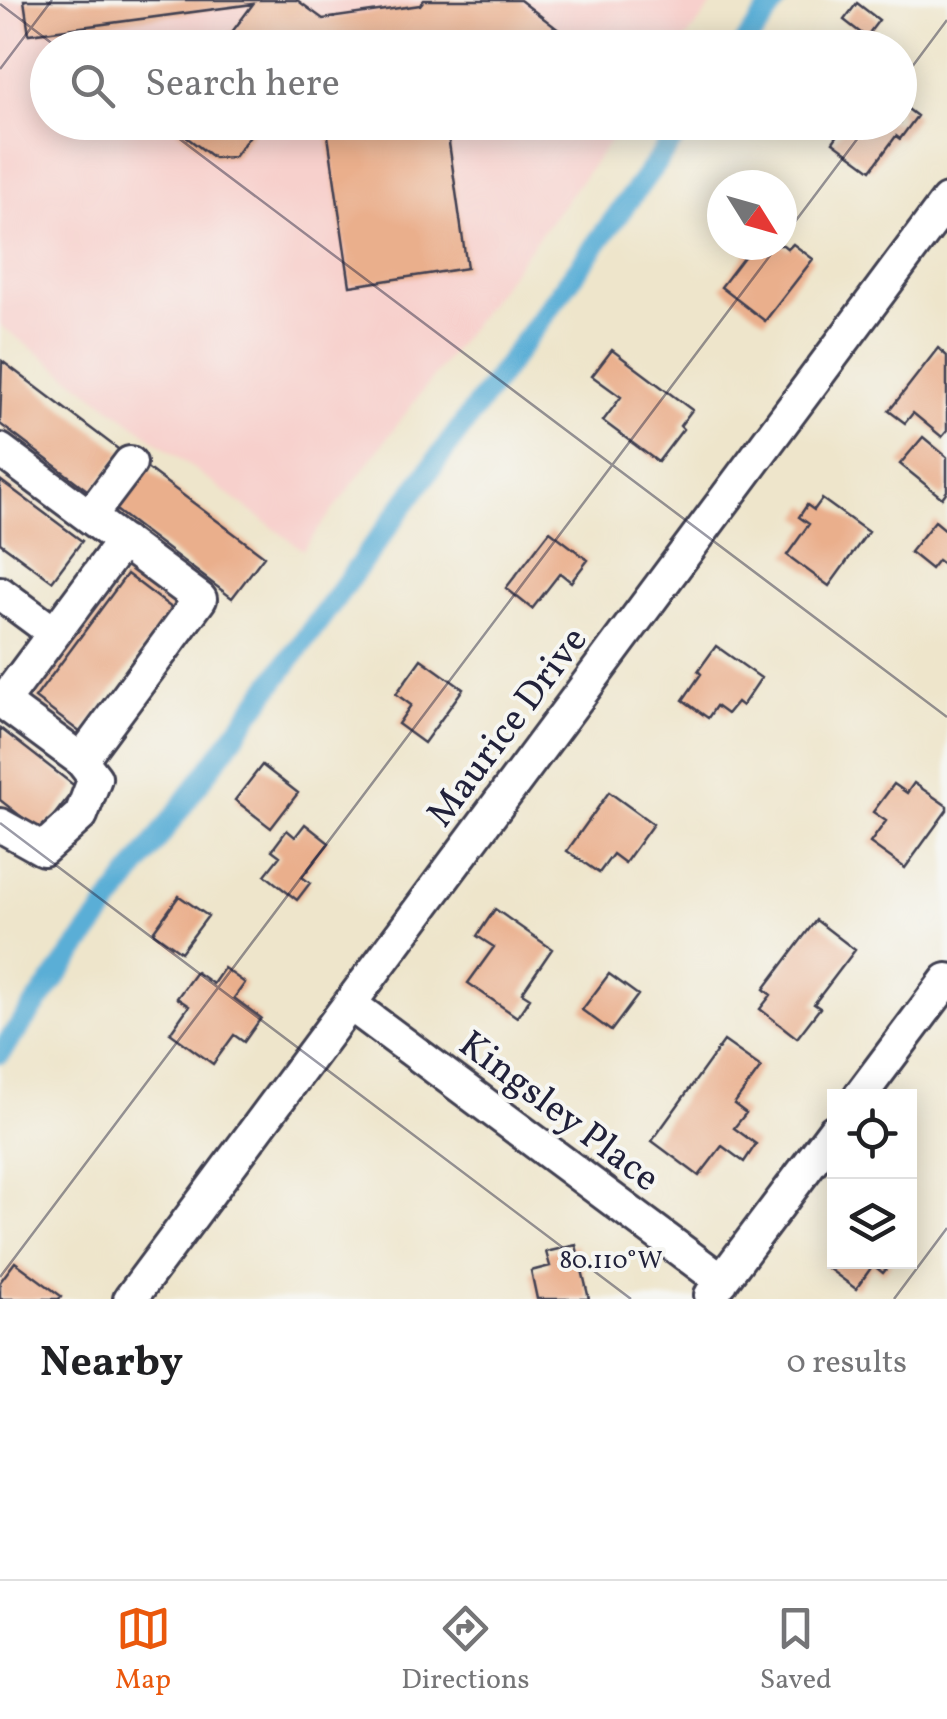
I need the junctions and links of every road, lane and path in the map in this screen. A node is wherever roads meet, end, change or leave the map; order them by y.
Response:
1 (947, 202) edge
2 (0, 450) edge
3 (130, 463) dead end
4 (90, 516) junction
5 (123, 541) junction
6 (0, 593) edge
7 (54, 632) junction
8 (2, 701) edge
9 (81, 760) junction
10 (0, 825) edge
11 (947, 980) edge
12 (350, 1004) junction
13 (865, 1089) edge
14 (827, 1140) edge
15 (715, 1290) edge
16 (130, 1299) edge

1 - 12 street, Maurice Drive
2 - 4 street
3 - 4 street
4 - 5 street
5 - 7 street
5 - 9 street
6 - 7 street
7 - 8 street
8 - 9 street
9 - 10 street
11 - 13 street
12 - 15 street, Kingsley Place
12 - 16 street, Maurice Drive
14 - 15 street

